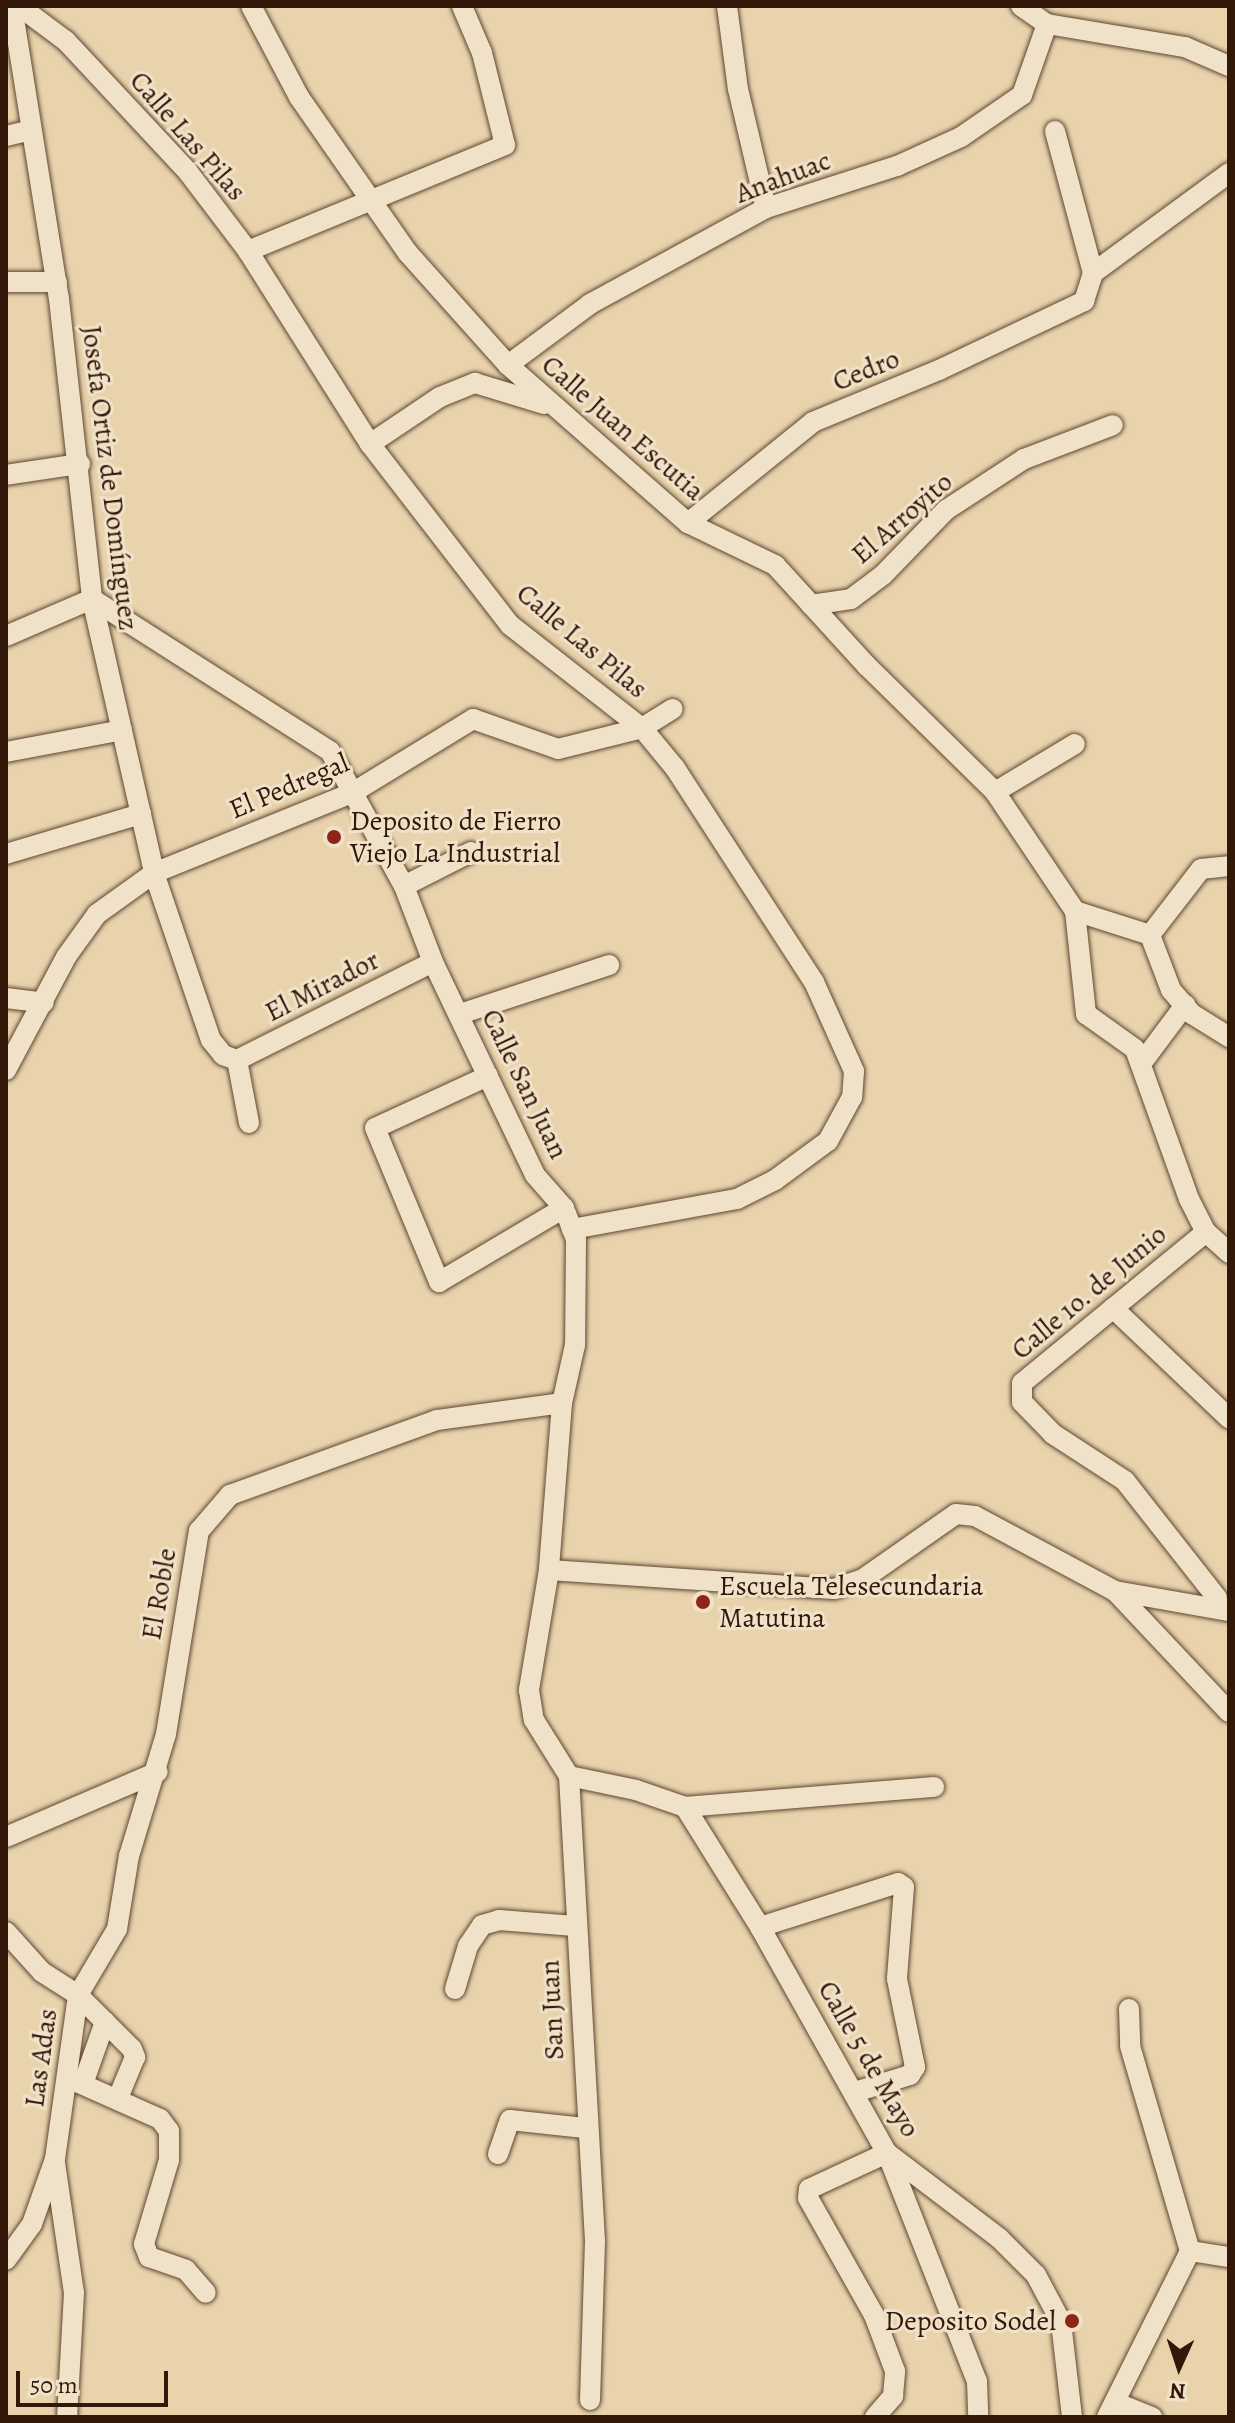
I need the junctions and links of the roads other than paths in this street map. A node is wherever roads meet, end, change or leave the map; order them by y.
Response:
1 (12, 6) edge
2 (19, 6) edge
3 (251, 6) edge
4 (462, 6) edge
5 (727, 6) edge
6 (1021, 6) edge
7 (1047, 24) junction
8 (1223, 58) edge
9 (28, 131) junction
10 (1055, 131) dead end
11 (6, 136) edge
12 (1229, 173) edge
13 (373, 202) junction
14 (766, 208) junction
15 (248, 251) junction
16 (1093, 273) junction
17 (6, 282) edge
18 (57, 282) junction
19 (508, 365) junction
20 (552, 406) junction
21 (1113, 425) dead end
22 (370, 444) junction
23 (80, 464) junction
24 (6, 475) edge
25 (688, 523) junction
26 (92, 599) junction
27 (811, 605) junction
28 (6, 636) edge
29 (673, 709) dead end
30 (642, 728) junction
31 (122, 730) junction
32 (1075, 744) dead end
33 (6, 752) edge
34 (995, 792) junction
35 (352, 793) junction
36 (141, 814) junction
37 (471, 852) dead end
38 (6, 854) edge
39 (1229, 866) edge
40 (154, 873) junction
41 (404, 886) junction
42 (1075, 911) junction
43 (1150, 935) junction
44 (433, 962) junction
45 (609, 965) dead end
46 (6, 998) edge
47 (44, 1003) junction
48 (1185, 1005) junction
49 (460, 1014) junction
50 (1229, 1037) edge
51 (237, 1060) junction
52 (1141, 1064) junction
53 (6, 1070) edge
54 (488, 1076) junction
55 (249, 1123) dead end
56 (564, 1208) junction
57 (572, 1229) junction
58 (1206, 1232) junction
59 (1229, 1253) edge
60 (1113, 1308) junction
61 (562, 1403) junction
62 (1226, 1410) edge
63 (549, 1570) junction
64 (1115, 1591) junction
65 (1219, 1602) edge
66 (1229, 1712) edge
67 (158, 1772) junction
68 (569, 1776) junction
69 (934, 1787) dead end
70 (685, 1807) junction
71 (6, 1837) edge
72 (575, 1926) junction
73 (760, 1927) junction
74 (6, 1932) edge
75 (455, 1989) dead end
76 (78, 1995) junction
77 (1129, 2009) dead end
78 (105, 2022) junction
79 (76, 2081) junction
80 (855, 2092) junction
81 (118, 2098) junction
82 (585, 2128) junction
83 (887, 2153) junction
84 (498, 2154) dead end
85 (55, 2159) junction
86 (1190, 2251) junction
87 (1229, 2257) edge
88 (6, 2260) edge
89 (206, 2293) dead end
90 (590, 2400) dead end
91 (1112, 2410) edge
92 (67, 2417) edge
93 (875, 2417) edge
94 (978, 2417) edge
95 (1072, 2417) edge
96 (1152, 2417) edge

1 - 9 street, Josefa Ortiz de Domínguez
2 - 15 street, Calle Las Pilas
3 - 13 street, Calle Juan Escutia
4 - 13 street
5 - 14 street
6 - 7 street
7 - 8 street
7 - 14 street, Anahuac
9 - 11 street
9 - 18 street, Josefa Ortiz de Domínguez
10 - 16 street
12 - 16 street
13 - 15 street
13 - 19 street, Calle Juan Escutia
14 - 19 street, Anahuac
15 - 22 street, Calle Las Pilas
16 - 25 street, Cedro
17 - 18 street
18 - 23 street, Josefa Ortiz de Domínguez
19 - 20 street, Calle Juan Escutia
20 - 22 street
20 - 25 street, Calle Juan Escutia
21 - 27 street, El Arroyito
22 - 30 street, Calle Las Pilas
23 - 24 street
23 - 26 street, Josefa Ortiz de Domínguez
25 - 27 street, Calle Juan Escutia
26 - 28 street
26 - 31 street, Josefa Ortiz de Domínguez
26 - 35 street, Calle San Juan
27 - 34 street, Calle Juan Escutia
29 - 30 street, El Pedregal
30 - 35 street, El Pedregal
30 - 57 street, Calle Las Pilas
31 - 33 street
31 - 36 street, Josefa Ortiz de Domínguez
32 - 34 street
34 - 42 street, Calle Juan Escutia
35 - 40 street, El Pedregal
35 - 41 street, Calle San Juan
36 - 38 street
36 - 40 street, Josefa Ortiz de Domínguez
37 - 41 street
39 - 43 street
40 - 47 street, El Pedregal
40 - 51 street, Josefa Ortiz de Domínguez
41 - 44 street, Calle San Juan
42 - 43 street
42 - 52 street, Calle Juan Escutia
43 - 48 street
44 - 49 street, Calle San Juan
44 - 51 street, El Mirador
45 - 49 street
46 - 47 street
47 - 53 street, El Pedregal
48 - 50 street
48 - 52 street
49 - 54 street, Calle San Juan
51 - 55 street
52 - 58 street, Calle Juan Escutia
54 - 56 street, Calle San Juan
54 - 56 street
56 - 57 street, Calle San Juan
57 - 61 street, Calle San Juan
58 - 59 street, Calle Juan Escutia
58 - 60 street, Calle 1o. de Junio
60 - 62 street
60 - 65 street, Calle 1o. de Junio
61 - 63 street, Calle San Juan
61 - 67 street, El Roble
63 - 64 street
63 - 68 street, Calle San Juan
64 - 65 street
64 - 66 street
67 - 71 street
67 - 76 street, El Roble
68 - 70 street
68 - 72 street, San Juan
69 - 70 street
70 - 73 street, Calle 5 de Mayo
72 - 75 street
72 - 82 street, San Juan
73 - 80 street, Calle 5 de Mayo
73 - 80 street
74 - 76 street
76 - 78 street
76 - 79 street, Las Adas
77 - 86 street
78 - 79 street
78 - 81 street
79 - 81 street
79 - 85 street, Las Adas
80 - 83 street, Calle 5 de Mayo
81 - 89 street
82 - 84 street
82 - 90 street, San Juan
83 - 93 street
83 - 94 street
83 - 95 street, Calle 5 de Mayo
85 - 88 street, Las Adas
85 - 92 street
86 - 87 street
86 - 91 street
91 - 96 street

